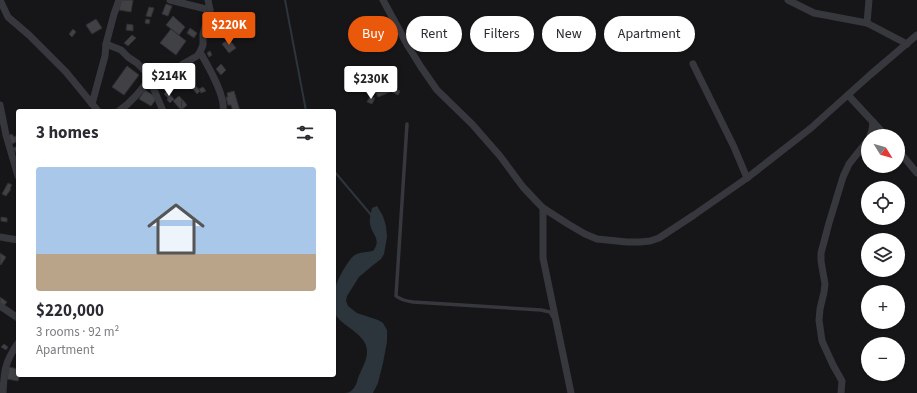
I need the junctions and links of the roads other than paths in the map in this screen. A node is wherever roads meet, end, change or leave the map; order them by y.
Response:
1 (0, 0) edge
2 (119, 0) edge
3 (170, 0) edge
4 (208, 0) edge
5 (383, 0) edge
6 (788, 0) edge
7 (869, 0) edge
8 (210, 10) junction
9 (867, 23) junction
10 (917, 35) edge
11 (106, 44) junction
12 (907, 44) junction
13 (200, 52) junction
14 (693, 64) dead end
15 (150, 78) junction
16 (848, 95) junction
17 (92, 104) junction
18 (0, 105) edge
19 (96, 109) edge
20 (122, 109) edge
21 (162, 109) edge
22 (224, 109) edge
23 (873, 122) junction
24 (407, 124) dead end
25 (872, 129) edge
26 (880, 129) edge
27 (861, 149) edge
28 (905, 158) edge
29 (16, 169) edge
30 (917, 173) edge
31 (747, 178) junction
32 (543, 208) junction
33 (0, 237) edge
34 (16, 240) edge
35 (0, 306) edge
36 (16, 317) edge
37 (556, 322) junction
38 (16, 346) edge
39 (3, 393) edge
40 (571, 393) edge
41 (841, 393) edge

1 - 17 street
2 - 11 street
3 - 8 street
4 - 8 street
5 - 32 street
6 - 9 street
7 - 9 street
8 - 13 street
9 - 12 street
10 - 12 street
11 - 15 street
11 - 17 street
12 - 16 street
13 - 15 street
13 - 22 street
14 - 31 street
15 - 20 street
15 - 21 street
16 - 23 street
16 - 31 street
17 - 19 street
18 - 29 street
23 - 25 street
23 - 26 street
24 - 37 lane
27 - 41 street
28 - 30 street
31 - 32 street
32 - 37 street
33 - 34 street
35 - 36 street
37 - 40 street
38 - 39 street

